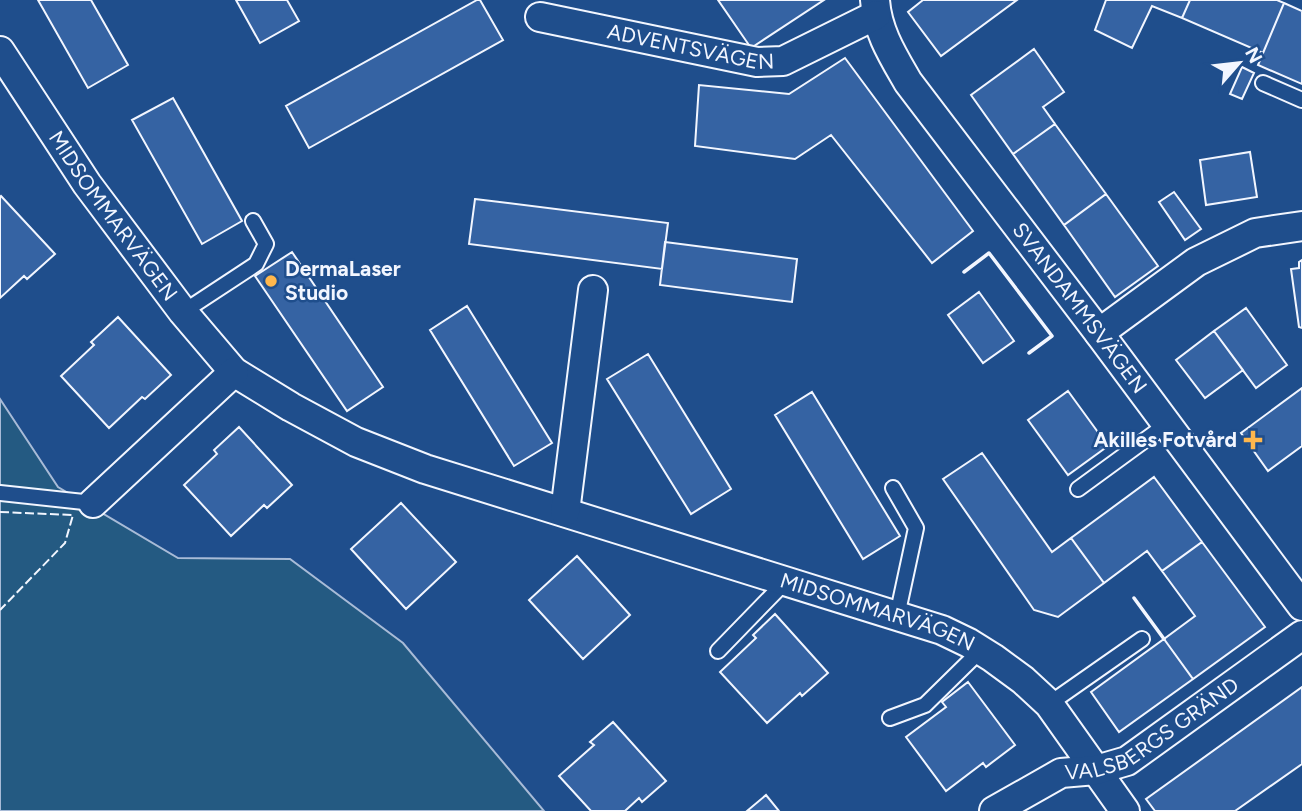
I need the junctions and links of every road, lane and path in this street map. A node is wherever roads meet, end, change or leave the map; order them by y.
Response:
1 (875, 8) edge
2 (540, 18) dead end
3 (4, 65) edge
4 (1263, 83) dead end
5 (1302, 100) edge
6 (253, 221) dead end
7 (1302, 226) edge
8 (593, 290) dead end
9 (183, 312) junction
10 (1099, 333) junction
11 (234, 372) junction
12 (1167, 424) junction
13 (893, 488) dead end
14 (1078, 489) dead end
15 (0, 493) edge
16 (93, 503) joint
17 (565, 512) junction
18 (786, 581) junction
19 (1302, 606) edge
20 (897, 616) junction
21 (1302, 635) edge
22 (1142, 639) dead end
23 (981, 650) junction
24 (718, 651) dead end
25 (1049, 704) junction
26 (890, 718) dead end
27 (1096, 770) junction
28 (994, 811) edge
29 (1125, 811) edge

1 - 2 street, ADVENTSVÄGEN
1 - 10 street, SVANDAMMSVÄGEN
3 - 9 street, MIDSOMMARVÄGEN
4 - 5 lane
6 - 9 lane
7 - 10 street
8 - 17 street
9 - 11 street, MIDSOMMARVÄGEN
10 - 12 street, SVANDAMMSVÄGEN
11 - 16 street
11 - 17 street, MIDSOMMARVÄGEN
12 - 14 lane
12 - 19 street, SVANDAMMSVÄGEN
13 - 20 lane
15 - 16 lane
17 - 18 street, MIDSOMMARVÄGEN
18 - 20 street, MIDSOMMARVÄGEN
18 - 24 lane
20 - 23 street, MIDSOMMARVÄGEN
21 - 27 street, VALSBERGS GRÄND
22 - 25 lane
23 - 25 street, MIDSOMMARVÄGEN
23 - 26 lane
25 - 27 street, MIDSOMMARVÄGEN
27 - 28 street, VALSBERGS GRÄND
27 - 29 street, MIDSOMMARVÄGEN

